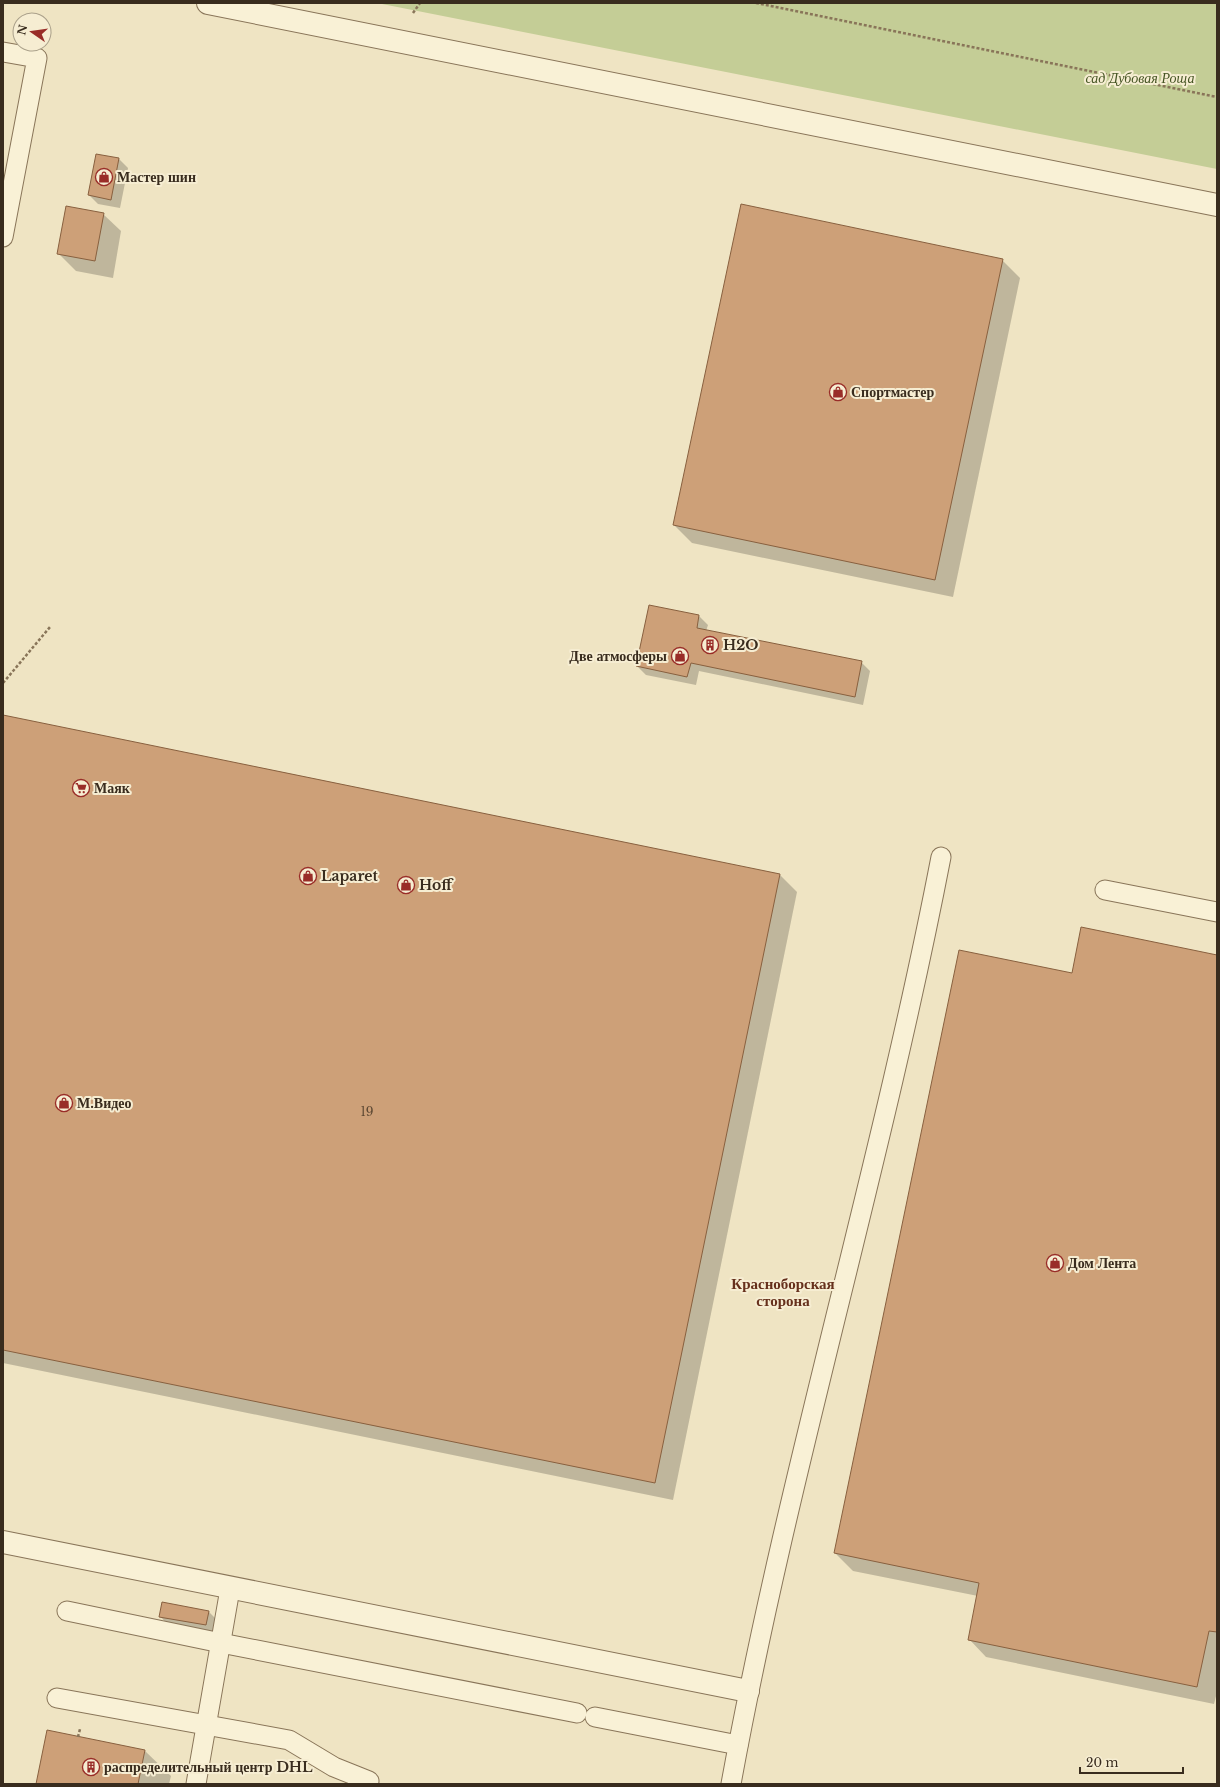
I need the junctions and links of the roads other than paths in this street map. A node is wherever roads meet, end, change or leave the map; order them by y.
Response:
1 (208, 3) edge
2 (3, 52) edge
3 (1217, 205) edge
4 (3, 237) edge
5 (941, 857) dead end
6 (1105, 890) dead end
7 (1217, 912) edge
8 (3, 1542) edge
9 (230, 1589) junction
10 (67, 1611) dead end
11 (220, 1643) junction
12 (748, 1691) junction
13 (57, 1698) dead end
14 (206, 1726) junction
15 (738, 1745) junction
16 (196, 1784) edge
17 (368, 1784) edge
18 (731, 1784) edge

1 - 3 street
2 - 4 lane
5 - 12 lane
6 - 7 lane
8 - 9 street
9 - 11 lane
9 - 12 street
10 - 11 lane
11 - 14 lane
11 - 15 lane
12 - 15 lane
13 - 14 lane
14 - 16 lane
14 - 17 lane
15 - 18 lane

